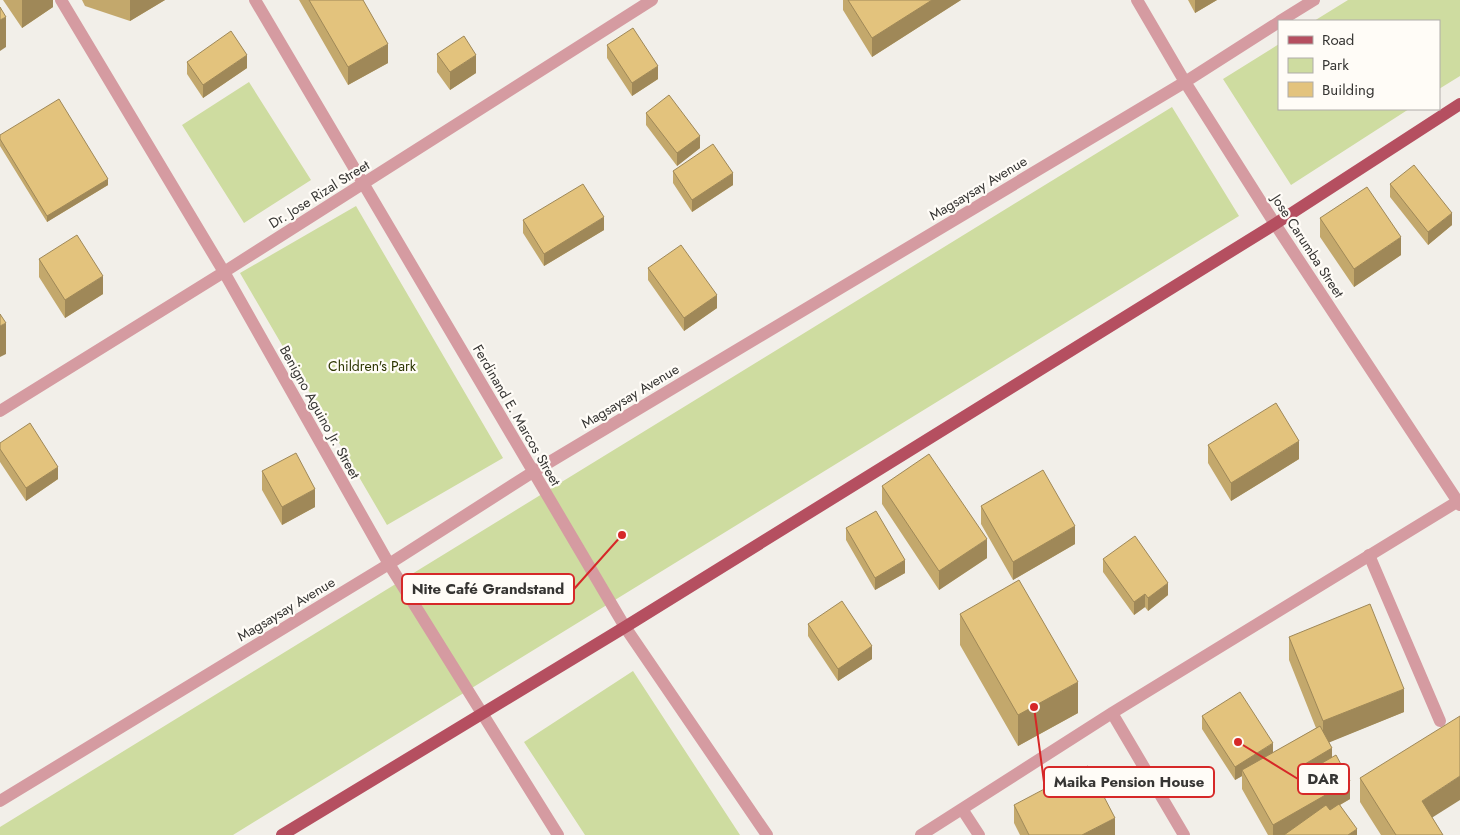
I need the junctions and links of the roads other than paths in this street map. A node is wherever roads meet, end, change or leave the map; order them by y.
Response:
1 (61, 0) edge
2 (255, 0) edge
3 (652, 0) edge
4 (1137, 0) edge
5 (1314, 0) edge
6 (1283, 20) edge
7 (1278, 23) edge
8 (1185, 82) junction
9 (1460, 104) edge
10 (364, 183) junction
11 (1275, 224) junction
12 (224, 272) junction
13 (0, 411) edge
14 (533, 472) junction
15 (1459, 502) edge
16 (1369, 555) junction
17 (389, 564) junction
18 (625, 627) junction
19 (1112, 712) junction
20 (483, 715) junction
21 (1440, 721) dead end
22 (0, 801) edge
23 (962, 809) junction
24 (282, 835) edge
25 (558, 835) edge
26 (767, 835) edge
27 (921, 835) edge
28 (979, 835) edge
29 (1184, 835) edge

1 - 12 street, Benigno Aguino Jr. Street
2 - 10 street, Ferdinand E. Marcos Street
3 - 10 street, Dr. Jose Rizal Street
4 - 8 street, Jose Carumba Street
5 - 6 street, Magsaysay Avenue
7 - 8 street, Magsaysay Avenue
8 - 11 street, Jose Carumba Street
8 - 14 street, Magsaysay Avenue
9 - 11 main road
10 - 12 street, Dr. Jose Rizal Street
10 - 14 street, Ferdinand E. Marcos Street
11 - 15 street, Jose Carumba Street
11 - 18 main road
12 - 13 street, Dr. Jose Rizal Street
12 - 17 street, Benigno Aguino Jr. Street
14 - 17 street, Magsaysay Avenue
14 - 18 street, Ferdinand E. Marcos Street
15 - 16 street
16 - 19 street
16 - 21 street
17 - 20 street, Benigno Aguino Jr. Street
17 - 22 street, Magsaysay Avenue
18 - 20 main road
18 - 26 street, Ferdinand E. Marcos Street
19 - 23 street
19 - 29 street
20 - 24 main road
20 - 25 street, Benigno Aguino Jr. Street
23 - 27 street
23 - 28 street

